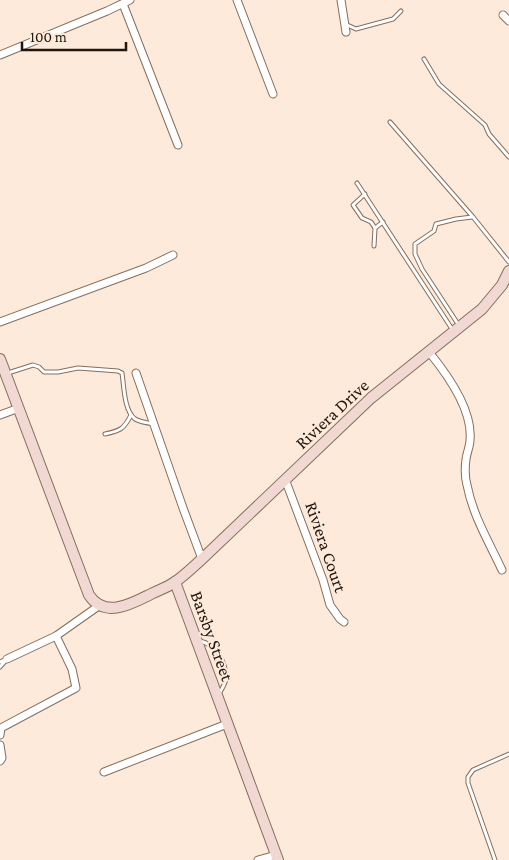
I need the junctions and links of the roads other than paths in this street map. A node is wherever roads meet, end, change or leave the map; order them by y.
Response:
1 (130, 0) edge
2 (237, 0) edge
3 (341, 0) edge
4 (122, 4) junction
5 (401, 11) dead end
6 (503, 15) dead end
7 (509, 21) edge
8 (345, 23) junction
9 (346, 32) dead end
10 (0, 55) edge
11 (424, 59) dead end
12 (273, 94) dead end
13 (390, 122) dead end
14 (178, 145) dead end
15 (509, 157) edge
16 (357, 183) dead end
17 (365, 194) junction
18 (472, 217) junction
19 (383, 222) junction
20 (375, 228) junction
21 (374, 246) dead end
22 (174, 255) dead end
23 (509, 262) edge
24 (509, 271) edge
25 (0, 322) edge
26 (457, 329) junction
27 (429, 352) junction
28 (0, 359) edge
29 (136, 373) dead end
30 (6, 374) junction
31 (19, 408) junction
32 (0, 415) edge
33 (131, 415) junction
34 (154, 424) junction
35 (105, 434) dead end
36 (286, 479) junction
37 (202, 559) junction
38 (502, 570) dead end
39 (175, 582) junction
40 (100, 605) junction
41 (344, 622) dead end
42 (56, 636) junction
43 (196, 641) junction
44 (3, 660) edge
45 (0, 668) edge
46 (217, 696) junction
47 (227, 724) junction
48 (0, 735) edge
49 (0, 745) edge
50 (509, 754) edge
51 (0, 761) edge
52 (104, 772) dead end
53 (277, 858) edge
54 (258, 860) edge
55 (495, 860) edge

1 - 4 street
2 - 12 street
3 - 8 street
4 - 10 street
4 - 14 street
5 - 8 lane
6 - 7 street
8 - 9 street
11 - 15 lane
13 - 18 lane
16 - 17 lane
17 - 19 lane
17 - 20 lane
18 - 23 lane
18 - 26 lane
19 - 20 lane
19 - 26 lane
20 - 21 lane
22 - 25 street
24 - 26 street, Riviera Drive
26 - 27 street, Riviera Drive
27 - 36 street, Riviera Drive
27 - 38 street
28 - 30 street
29 - 34 street
30 - 31 street
30 - 33 lane
31 - 32 street
31 - 40 street
33 - 34 lane
33 - 35 lane
34 - 37 street
36 - 37 street, Riviera Drive
36 - 41 street, Riviera Court
37 - 39 street, Riviera Drive
39 - 40 street, Barsby Street
39 - 43 street, Barsby Street
40 - 42 street
42 - 44 street
42 - 48 street
43 - 46 street, Barsby Street
43 - 46 lane
44 - 45 lane
46 - 47 street, Barsby Street
47 - 52 street
47 - 53 street, Barsby Street
49 - 51 street
50 - 55 lane
53 - 54 street

